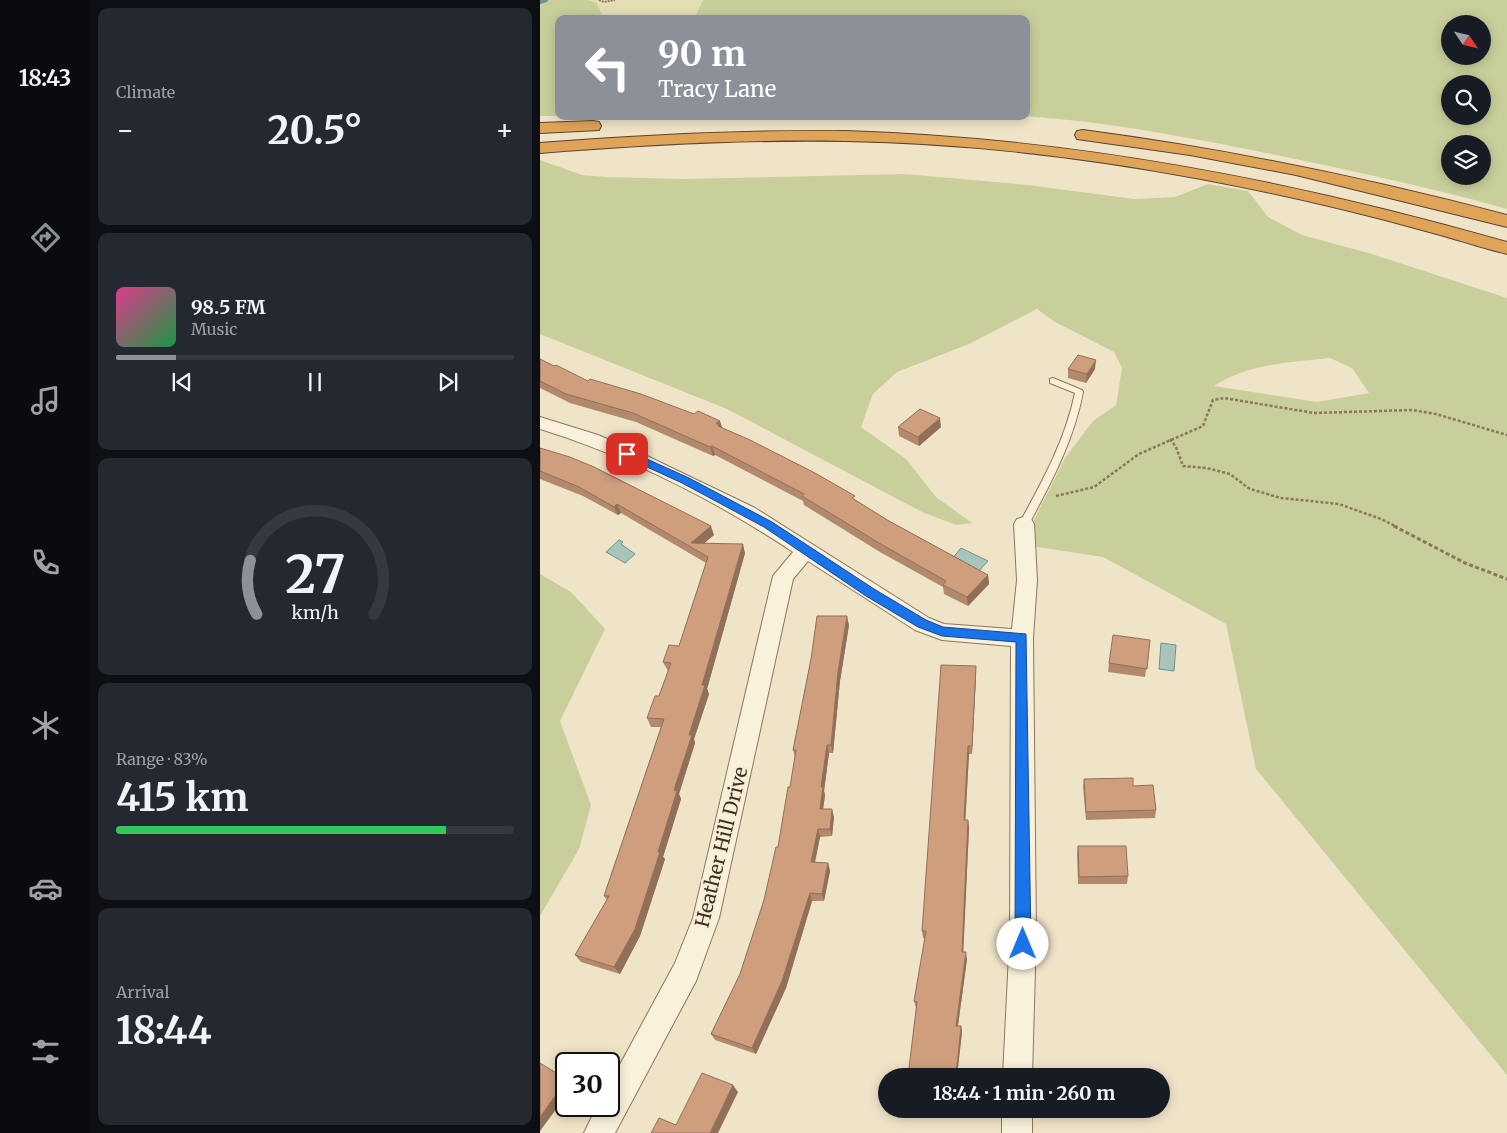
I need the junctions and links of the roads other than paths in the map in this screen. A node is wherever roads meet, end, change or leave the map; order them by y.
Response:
1 (652, 124) dead end
2 (973, 125) dead end
3 (605, 126) dead end
4 (540, 128) edge
5 (1067, 133) dead end
6 (540, 148) edge
7 (1507, 221) edge
8 (1507, 248) edge
9 (1053, 381) dead end
10 (540, 423) edge
11 (1024, 524) joint
12 (806, 550) junction
13 (1022, 638) junction
14 (1018, 1068) edge
15 (1017, 1118) edge
16 (599, 1133) edge
17 (1017, 1133) edge

1 - 2 highway
3 - 4 highway
5 - 7 highway
6 - 8 highway
9 - 11 lane
10 - 12 street
11 - 13 street
12 - 13 street
12 - 16 street, Heather Hill Drive
13 - 14 street
15 - 17 street

